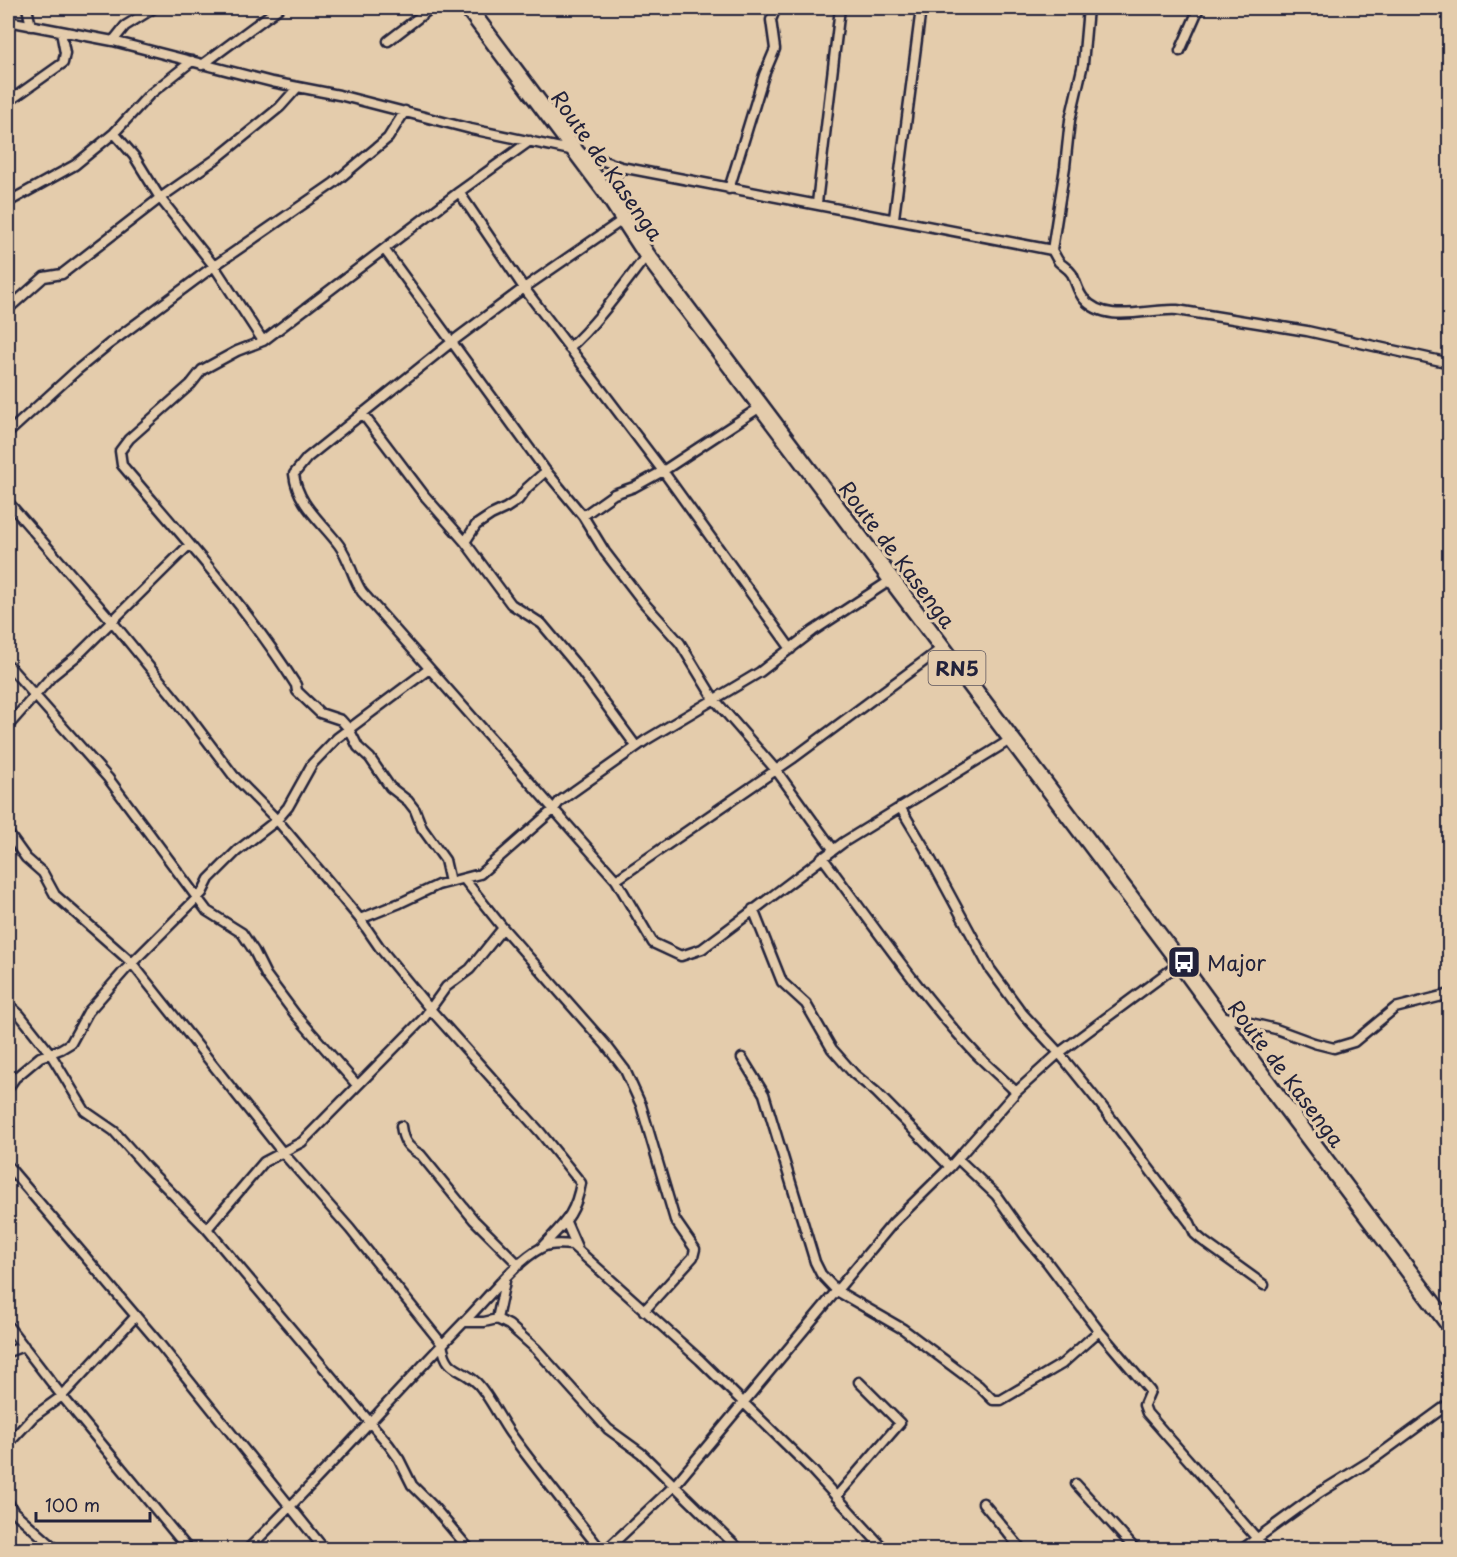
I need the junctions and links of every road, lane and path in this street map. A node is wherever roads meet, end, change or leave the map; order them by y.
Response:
1 (27, 8) edge
2 (154, 8) edge
3 (279, 8) edge
4 (431, 8) edge
5 (468, 8) edge
6 (776, 8) edge
7 (840, 8) edge
8 (921, 8) edge
9 (1088, 8) edge
10 (1199, 8) edge
11 (8, 21) edge
12 (31, 26) junction
13 (61, 32) junction
14 (113, 41) junction
15 (388, 41) dead end
16 (1180, 51) dead end
17 (192, 61) junction
18 (201, 65) junction
19 (297, 88) junction
20 (8, 102) edge
21 (405, 111) junction
22 (114, 133) junction
23 (530, 141) junction
24 (575, 151) junction
25 (621, 166) junction
26 (729, 189) junction
27 (459, 192) junction
28 (606, 192) junction
29 (160, 198) junction
30 (8, 202) edge
31 (817, 203) junction
32 (894, 218) junction
33 (624, 219) junction
34 (384, 249) junction
35 (1052, 249) junction
36 (647, 255) junction
37 (214, 266) junction
38 (524, 288) junction
39 (8, 309) edge
40 (263, 341) junction
41 (453, 341) junction
42 (568, 348) junction
43 (1449, 363) edge
44 (762, 406) junction
45 (362, 413) junction
46 (8, 433) edge
47 (546, 471) junction
48 (663, 471) junction
49 (8, 502) edge
50 (582, 516) junction
51 (465, 542) junction
52 (189, 545) junction
53 (891, 580) junction
54 (111, 620) junction
55 (942, 648) junction
56 (791, 649) junction
57 (8, 665) edge
58 (429, 669) junction
59 (35, 696) junction
60 (714, 699) junction
61 (8, 726) edge
62 (350, 729) junction
63 (1010, 740) junction
64 (636, 746) junction
65 (776, 770) junction
66 (900, 807) junction
67 (553, 810) junction
68 (277, 820) junction
69 (8, 833) edge
70 (833, 849) junction
71 (822, 857) junction
72 (464, 879) junction
73 (616, 880) junction
74 (450, 882) junction
75 (196, 897) junction
76 (753, 909) junction
77 (360, 919) junction
78 (503, 928) junction
79 (131, 963) junction
80 (1180, 963) junction
81 (1449, 994) edge
82 (8, 1004) edge
83 (430, 1009) junction
84 (1218, 1015) junction
85 (50, 1053) junction
86 (1059, 1053) junction
87 (742, 1058) dead end
88 (357, 1085) junction
89 (8, 1088) edge
90 (1017, 1092) junction
91 (401, 1126) dead end
92 (283, 1153) junction
93 (958, 1159) junction
94 (8, 1166) edge
95 (950, 1167) junction
96 (566, 1221) junction
97 (207, 1229) junction
98 (542, 1247) junction
99 (578, 1250) junction
100 (519, 1265) junction
101 (506, 1278) junction
102 (1264, 1285) dead end
103 (837, 1291) junction
104 (644, 1311) junction
105 (136, 1316) junction
106 (497, 1319) junction
107 (465, 1322) junction
108 (8, 1326) edge
109 (1449, 1326) edge
110 (1099, 1331) junction
111 (442, 1344) junction
112 (24, 1346) junction
113 (8, 1352) edge
114 (859, 1382) dead end
115 (62, 1396) junction
116 (1449, 1403) edge
117 (744, 1404) junction
118 (368, 1422) junction
119 (8, 1444) edge
120 (1076, 1484) dead end
121 (674, 1486) junction
122 (836, 1497) junction
123 (8, 1502) edge
124 (984, 1503) dead end
125 (290, 1508) junction
126 (1257, 1538) junction
127 (57, 1550) edge
128 (189, 1550) edge
129 (247, 1550) edge
130 (325, 1550) edge
131 (470, 1550) edge
132 (601, 1550) edge
133 (606, 1550) edge
134 (740, 1550) edge
135 (885, 1550) edge
136 (1022, 1550) edge
137 (1136, 1550) edge
138 (1241, 1550) edge
139 (1267, 1550) edge

1 - 12 street
2 - 14 street
3 - 18 street
4 - 15 street
5 - 24 highway, Route de Kasenga / RN5
6 - 26 street
7 - 31 street
8 - 32 street
9 - 35 street
10 - 16 street
11 - 12 street
12 - 13 street
13 - 14 street
13 - 20 street
14 - 17 street
17 - 18 street
17 - 22 street
18 - 19 street
19 - 21 street
19 - 29 street
21 - 23 street
21 - 37 street
22 - 29 street
22 - 30 street
23 - 24 street
23 - 27 street
24 - 25 street
24 - 28 highway, Route de Kasenga / RN5
25 - 26 street
25 - 28 street
26 - 31 street
27 - 34 street
27 - 38 street
28 - 33 highway, Route de Kasenga / RN5
29 - 37 street
29 - 39 street
31 - 32 street
32 - 35 street
33 - 36 highway, Route de Kasenga / RN5
33 - 38 street
34 - 40 street
34 - 41 street
35 - 43 street
36 - 42 street
36 - 44 highway, Route de Kasenga / RN5
37 - 40 street
37 - 46 street
38 - 41 street
38 - 42 street
40 - 52 street
41 - 45 street
41 - 47 street
42 - 48 street
44 - 48 street
44 - 53 highway, Route de Kasenga / RN5
45 - 51 street
45 - 58 street
47 - 50 street
47 - 51 street
48 - 50 street
48 - 56 street
49 - 54 street
50 - 60 street
51 - 64 street
52 - 54 street
52 - 62 street
53 - 55 highway, Route de Kasenga / RN5
53 - 56 street
54 - 59 street
54 - 68 street
55 - 63 highway, Route de Kasenga / RN5
55 - 65 street
56 - 60 street
57 - 59 street
58 - 62 street
58 - 67 street
59 - 61 street
59 - 75 street
60 - 64 street
60 - 65 street
62 - 68 street
62 - 74 street
63 - 66 street
63 - 80 highway, Route de Kasenga / RN5
64 - 67 street
65 - 70 street
65 - 73 street
66 - 70 street
66 - 86 street
67 - 72 street
67 - 73 street
68 - 75 street
68 - 77 street
69 - 79 street
70 - 71 street
71 - 76 street
71 - 90 street
72 - 74 street
72 - 78 street
73 - 76 street
74 - 77 street
75 - 79 street
75 - 88 street
76 - 95 street
77 - 83 street
78 - 83 street
78 - 104 street
79 - 85 street
79 - 92 street
80 - 84 highway, Route de Kasenga / RN5
80 - 86 street
81 - 84 street
82 - 85 street
83 - 88 street
83 - 96 street
84 - 109 highway, Route de Kasenga / RN5
85 - 89 street
85 - 97 street
86 - 90 street
86 - 102 street
87 - 103 street
88 - 92 street
90 - 93 street
91 - 100 street
92 - 97 street
92 - 111 street
93 - 95 street
93 - 110 street
94 - 105 street
95 - 103 street
96 - 98 street
96 - 99 street
97 - 118 street
98 - 99 street
98 - 100 street
99 - 104 street
100 - 101 street
101 - 106 street
101 - 107 street
103 - 110 street
103 - 117 street
104 - 117 street
105 - 115 street
105 - 125 street
106 - 107 street
106 - 121 street
107 - 111 street
108 - 112 street
110 - 126 street
111 - 118 street
111 - 132 street
112 - 113 street
112 - 115 street
114 - 122 street
115 - 119 street
115 - 128 street
116 - 126 street
117 - 121 street
117 - 122 street
118 - 125 street
118 - 131 street
120 - 137 street
121 - 133 street
121 - 134 street
122 - 135 street
123 - 127 street
124 - 136 street
125 - 129 street
125 - 130 street
126 - 138 street
126 - 139 street

